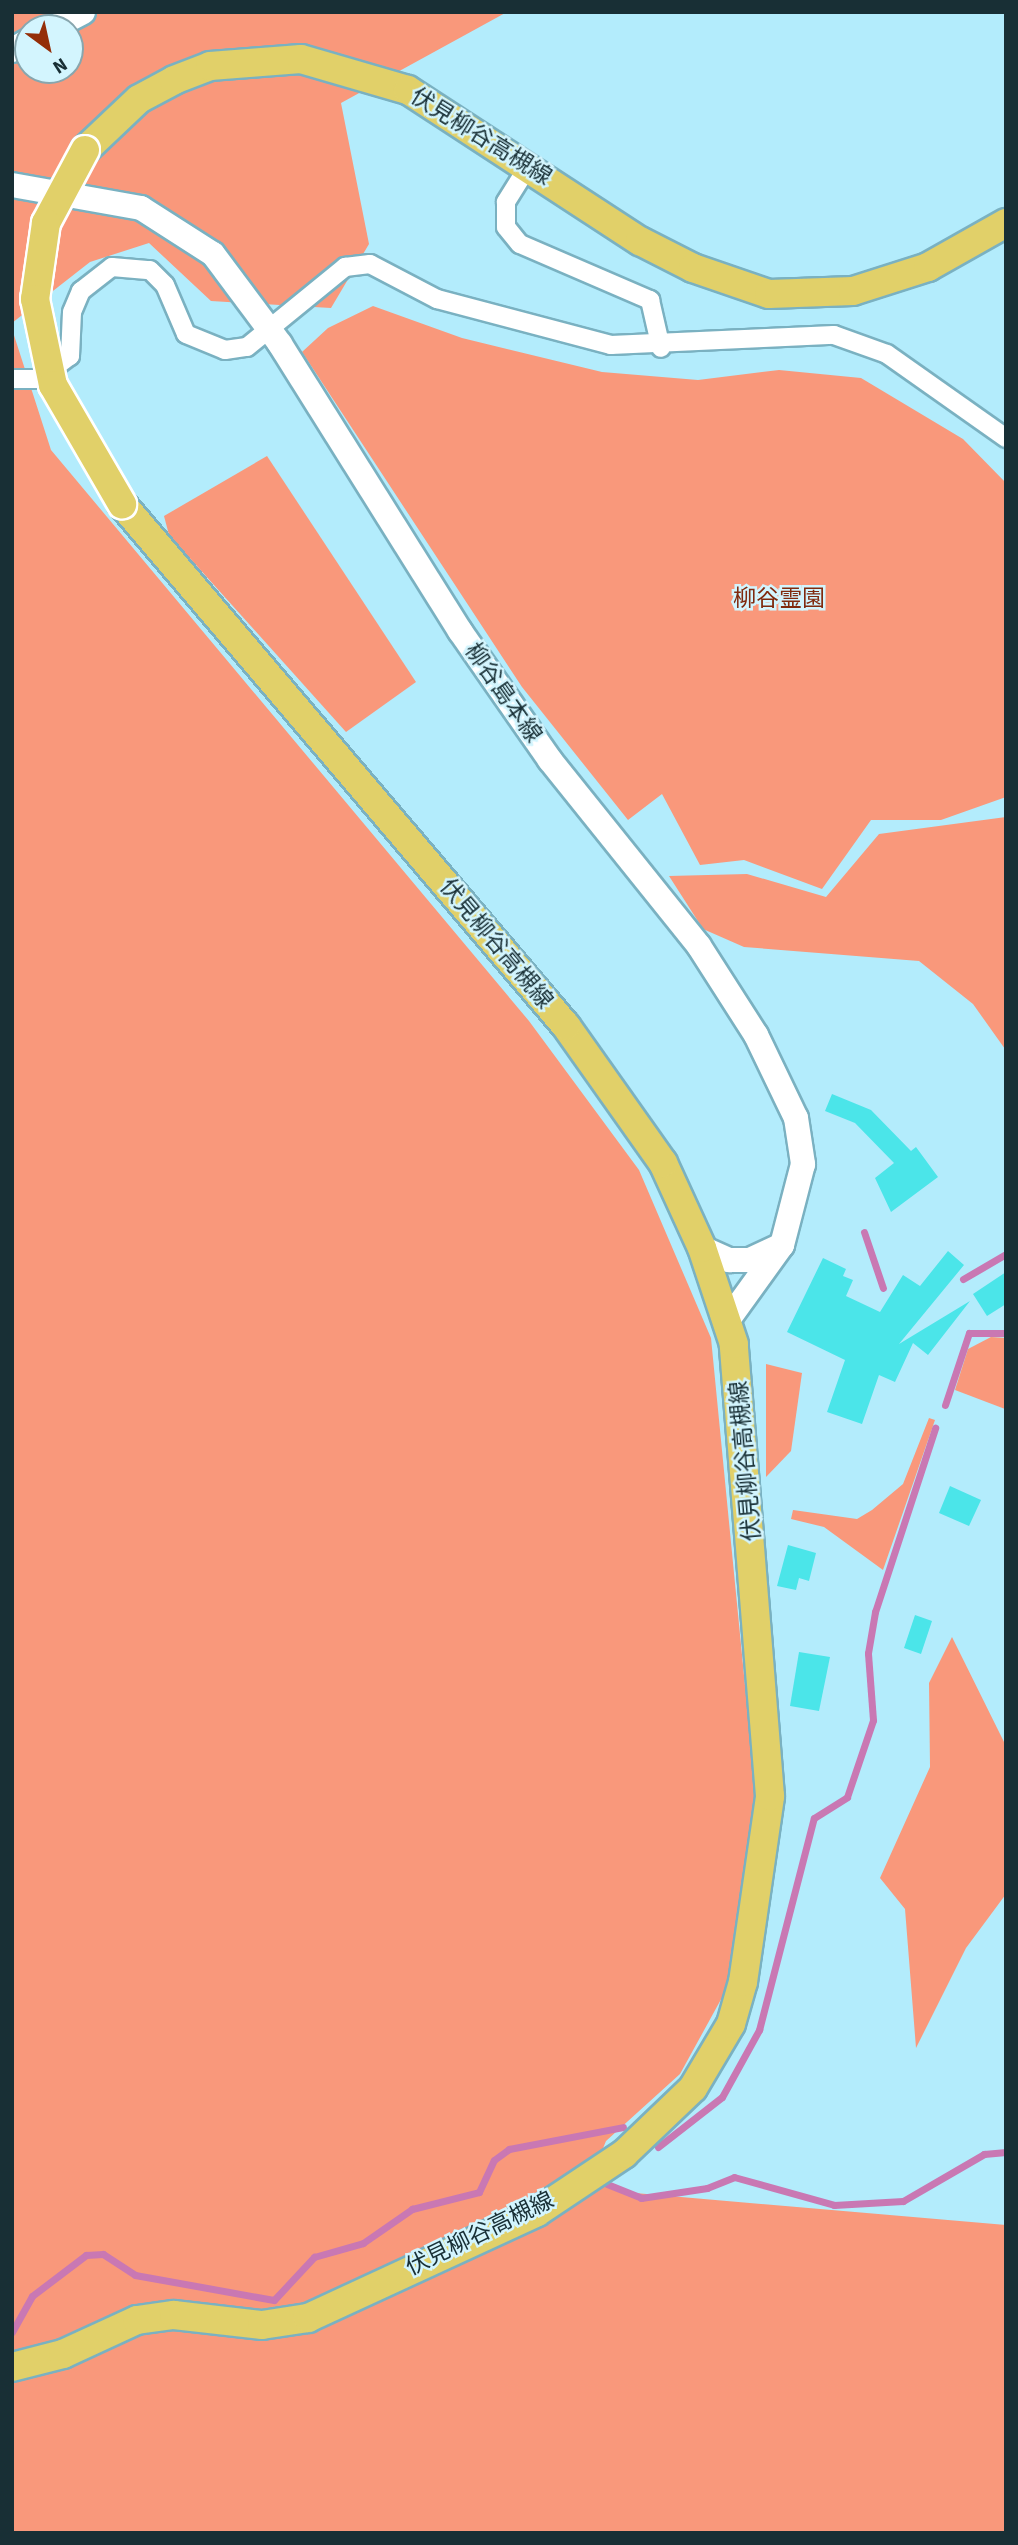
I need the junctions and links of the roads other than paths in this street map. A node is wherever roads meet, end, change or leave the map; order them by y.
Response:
1 (529, 165) junction
2 (12, 185) edge
3 (1006, 223) edge
4 (268, 327) junction
5 (661, 348) junction
6 (12, 379) edge
7 (1006, 438) edge
8 (782, 1245) junction
9 (702, 1248) junction
10 (728, 1320) junction
11 (12, 2367) edge

1 - 3 main road, 伏見柳谷高槻線
1 - 5 street
1 - 9 main road, 伏見柳谷高槻線, bridge
2 - 4 main road, 柳谷島本線
4 - 5 street
4 - 6 street
4 - 8 main road, 柳谷島本線
5 - 7 street
8 - 9 main road
8 - 10 main road, 柳谷島本線
9 - 10 main road, 伏見柳谷高槻線
10 - 11 main road, 伏見柳谷高槻線

